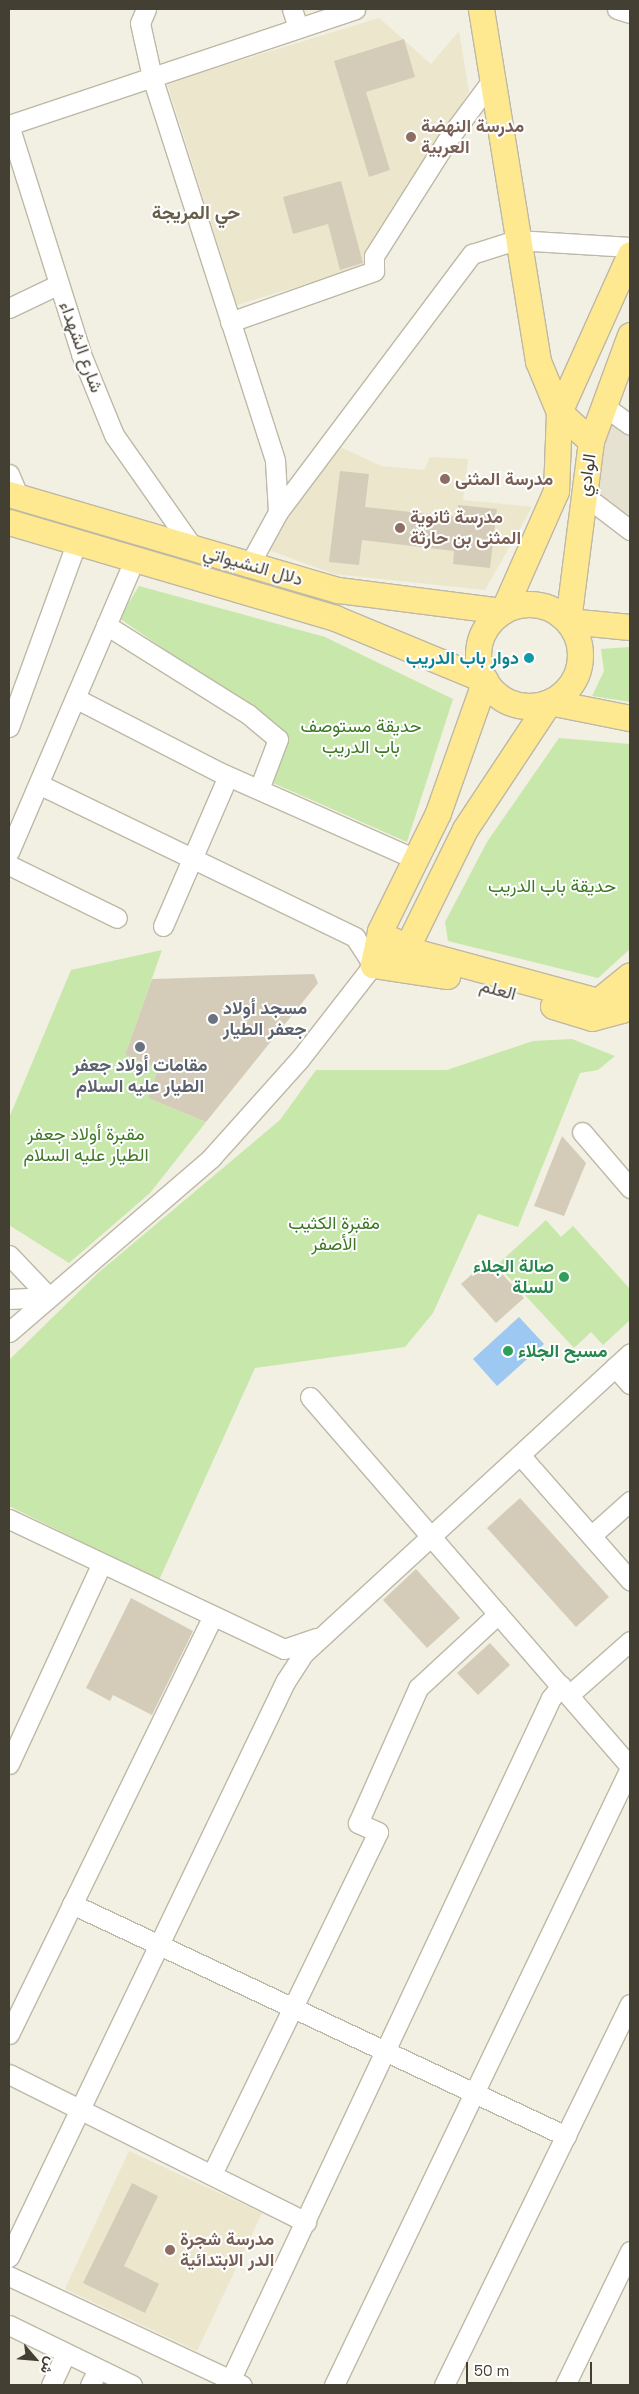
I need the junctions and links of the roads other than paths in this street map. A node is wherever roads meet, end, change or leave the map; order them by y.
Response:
1 (146, 9) edge
2 (292, 9) edge
3 (355, 9) edge
4 (482, 9) edge
5 (616, 9) edge
6 (630, 13) edge
7 (298, 28) junction
8 (152, 77) junction
9 (492, 80) junction
10 (9, 125) edge
11 (516, 240) junction
12 (630, 248) edge
13 (630, 254) edge
14 (59, 284) junction
15 (9, 308) edge
16 (230, 322) junction
17 (630, 334) edge
18 (604, 406) junction
19 (559, 412) junction
20 (630, 425) edge
21 (591, 440) junction
22 (9, 474) edge
23 (14, 495) edge
24 (584, 495) junction
25 (278, 512) junction
26 (9, 522) edge
27 (630, 530) edge
28 (76, 544) junction
29 (194, 549) junction
30 (133, 562) junction
31 (248, 567) junction
32 (503, 611) junction
33 (568, 621) junction
34 (106, 625) junction
35 (630, 627) edge
36 (485, 680) junction
37 (75, 698) junction
38 (549, 702) junction
39 (630, 718) edge
40 (9, 727) edge
41 (228, 776) junction
42 (39, 784) junction
43 (259, 789) junction
44 (9, 852) edge
45 (415, 859) junction
46 (190, 861) junction
47 (9, 865) edge
48 (117, 918) dead end
49 (163, 926) dead end
50 (380, 931) junction
51 (406, 949) junction
52 (373, 965) junction
53 (626, 999) edge
54 (582, 1132) dead end
55 (630, 1188) edge
56 (9, 1255) edge
57 (49, 1297) junction
58 (9, 1299) edge
59 (9, 1332) edge
60 (630, 1353) edge
61 (615, 1367) junction
62 (630, 1384) edge
63 (310, 1397) dead end
64 (520, 1455) junction
65 (630, 1501) edge
66 (9, 1519) edge
67 (592, 1535) junction
68 (431, 1537) junction
69 (102, 1563) junction
70 (630, 1580) edge
71 (498, 1614) junction
72 (213, 1616) junction
73 (323, 1635) junction
74 (630, 1641) edge
75 (565, 1691) junction
76 (9, 1764) edge
77 (630, 1767) edge
78 (72, 1904) junction
79 (160, 1945) junction
80 (630, 2004) edge
81 (293, 2008) junction
82 (9, 2034) edge
83 (388, 2051) junction
84 (9, 2074) edge
85 (474, 2092) junction
86 (82, 2109) junction
87 (566, 2136) junction
88 (212, 2174) junction
89 (306, 2222) junction
90 (630, 2251) edge
91 (9, 2257) edge
92 (9, 2276) edge
93 (9, 2326) edge
94 (66, 2353) junction
95 (94, 2377) edge
96 (234, 2383) edge
97 (51, 2385) edge
98 (132, 2385) edge
99 (334, 2385) edge
100 (444, 2385) edge
101 (565, 2385) edge

1 - 8 street
2 - 7 street
3 - 7 street
4 - 9 main road
5 - 6 street
7 - 8 street
8 - 10 street
8 - 16 street
9 - 11 main road
9 - 16 street
10 - 14 street, شارع الشهداء
11 - 12 street
11 - 19 main road
11 - 25 street
13 - 19 main road
14 - 15 street
14 - 29 street, شارع الشهداء
16 - 25 street
17 - 18 main road, الوادي
18 - 20 street
18 - 21 main road, الوادي
19 - 21 main road
19 - 32 main road
21 - 24 main road, الوادي
22 - 23 street
23 - 29 main road, دلال النشيواتي
24 - 27 street
24 - 33 main road, الوادي
25 - 31 street
26 - 28 main road
28 - 30 main road
28 - 40 street
29 - 31 main road, دلال النشيواتي
30 - 34 street
30 - 36 main road
31 - 32 main road, دلال النشيواتي
32 - 33 main road
32 - 36 main road
33 - 35 main road
33 - 38 main road
34 - 37 street
34 - 43 street
36 - 38 main road
36 - 45 main road
37 - 41 street
37 - 42 street
38 - 39 main road
38 - 51 main road
41 - 43 street
41 - 46 street
42 - 44 street
42 - 46 street
43 - 45 street
45 - 50 main road
46 - 49 street
46 - 52 street
47 - 48 street
50 - 51 main road, العلم
50 - 52 main road
51 - 52 main road
51 - 53 main road, العلم
52 - 53 main road, العلم
52 - 57 street
54 - 55 street
56 - 57 street
57 - 58 street
57 - 59 street
60 - 61 street
61 - 62 street
61 - 64 street
63 - 68 street
64 - 67 street
64 - 68 street
65 - 67 street
66 - 69 street
67 - 70 street
68 - 71 street
68 - 73 street
69 - 72 street
69 - 76 street
71 - 75 street
71 - 81 street
72 - 73 street
72 - 78 street
73 - 79 street
74 - 75 street
75 - 77 street
75 - 83 street
77 - 85 street
78 - 79 street
78 - 82 street
79 - 81 street
79 - 86 street
80 - 87 street
81 - 83 street
81 - 88 street
83 - 85 street
83 - 89 street
84 - 86 street
85 - 87 street
85 - 99 street
86 - 88 street
86 - 91 street
87 - 100 street
88 - 89 street
89 - 96 street
90 - 101 street
92 - 96 street
93 - 94 street
94 - 95 street
94 - 97 street
95 - 98 street

